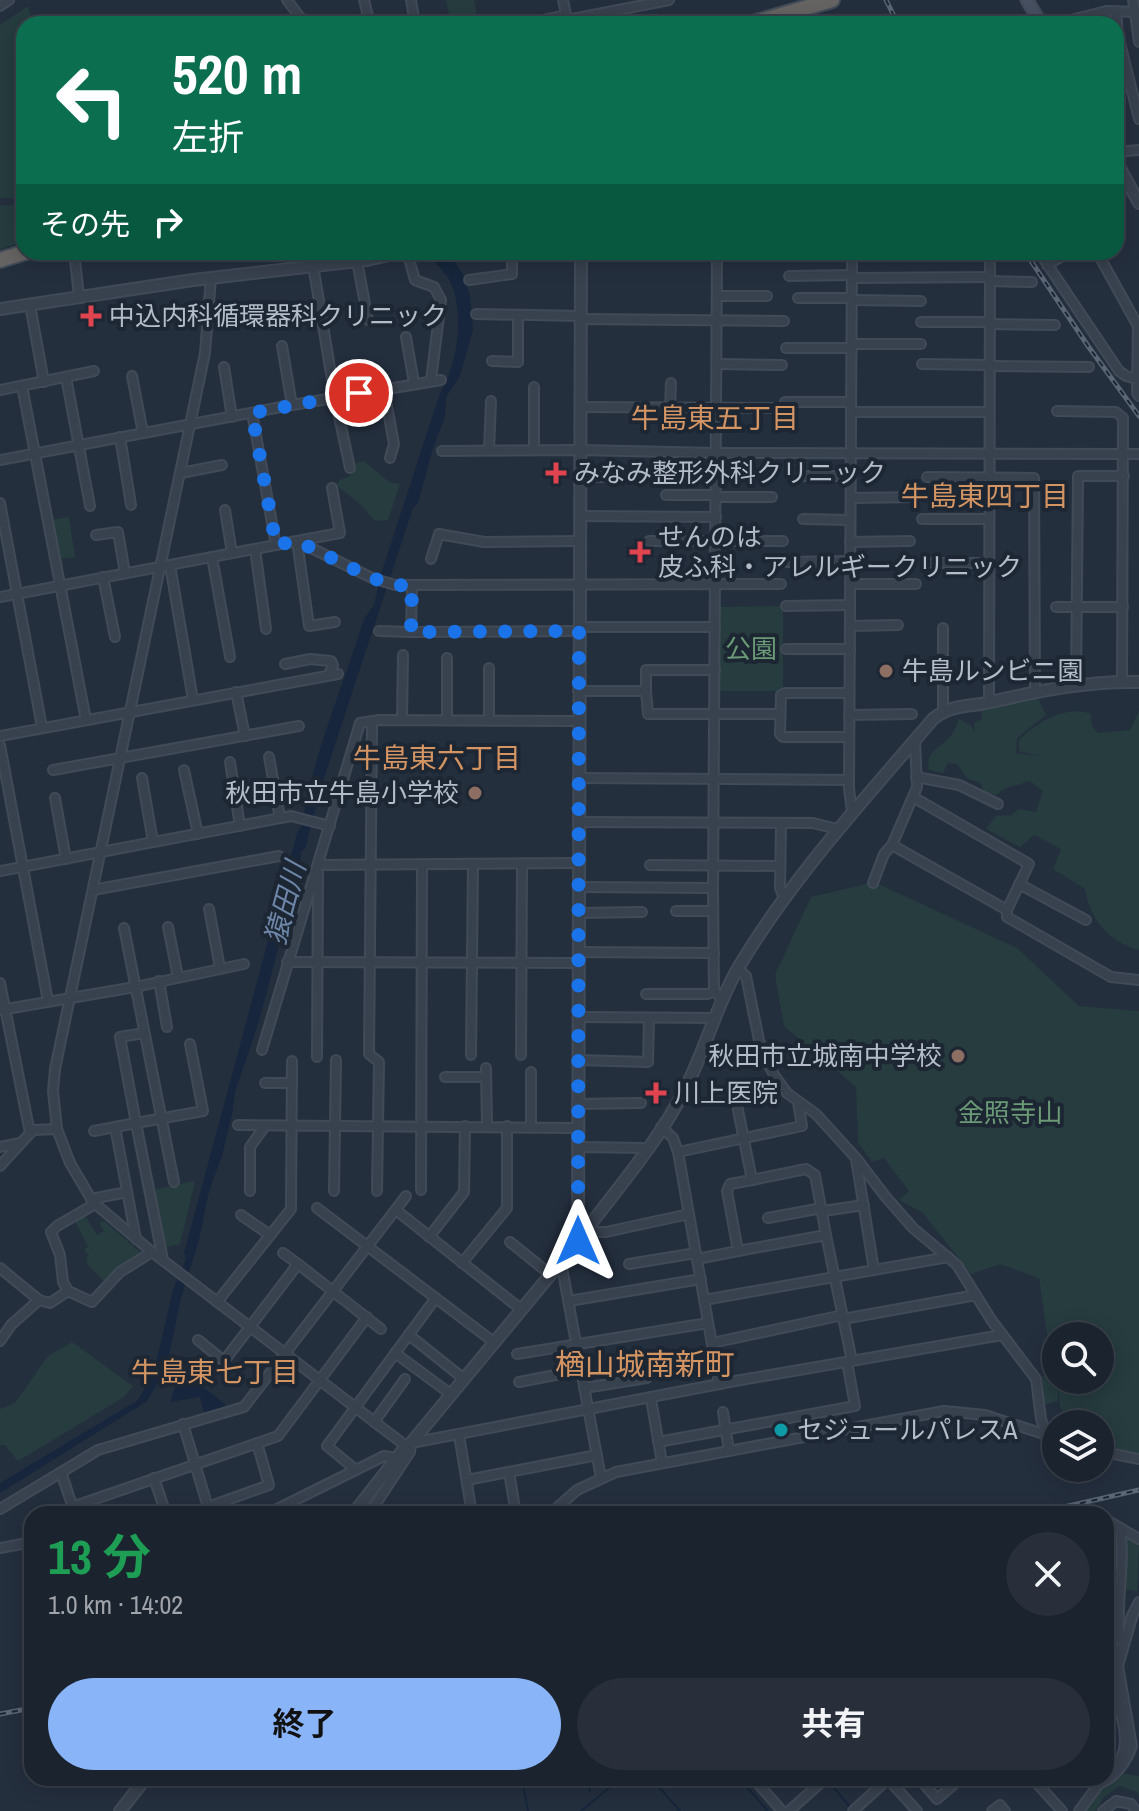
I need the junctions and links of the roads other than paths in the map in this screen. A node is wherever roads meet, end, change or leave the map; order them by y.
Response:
1 (9, 0) edge
2 (287, 0) edge
3 (612, 0) edge
4 (669, 0) edge
5 (832, 0) edge
6 (1133, 0) edge
7 (0, 6) edge
8 (613, 11) junction
9 (1116, 12) junction
10 (1137, 12) edge
11 (299, 16) edge
12 (587, 16) edge
13 (777, 16) edge
14 (1087, 16) edge
15 (1116, 16) edge
16 (1139, 42) edge
17 (1124, 59) edge
18 (1139, 119) edge
19 (1124, 176) edge
20 (1139, 203) edge
21 (75, 260) edge
22 (329, 260) edge
23 (350, 260) edge
24 (362, 260) edge
25 (408, 260) edge
26 (512, 260) edge
27 (581, 260) edge
28 (717, 260) edge
29 (852, 260) edge
30 (990, 260) edge
31 (1044, 260) edge
32 (1055, 260) edge
33 (1101, 260) edge
34 (357, 261) junction
35 (313, 265) junction
36 (1047, 265) junction
37 (789, 276) dead end
38 (852, 277) junction
39 (211, 278) junction
40 (989, 279) junction
41 (469, 280) dead end
42 (1032, 282) dead end
43 (79, 296) junction
44 (717, 296) junction
45 (767, 296) dead end
46 (798, 298) dead end
47 (852, 299) junction
48 (921, 301) dead end
49 (30, 305) junction
50 (0, 309) edge
51 (476, 314) dead end
52 (518, 315) junction
53 (581, 317) junction
54 (368, 320) dead end
55 (717, 320) junction
56 (784, 321) dead end
57 (921, 322) dead end
58 (989, 323) junction
59 (1055, 325) dead end
60 (1138, 326) edge
61 (406, 337) dead end
62 (921, 344) dead end
63 (282, 346) dead end
64 (852, 346) junction
65 (786, 348) dead end
66 (492, 361) dead end
67 (717, 364) junction
68 (922, 364) dead end
69 (782, 365) dead end
70 (989, 366) junction
71 (224, 367) dead end
72 (1089, 367) dead end
73 (94, 371) dead end
74 (132, 376) dead end
75 (66, 377) junction
76 (1137, 379) junction
77 (431, 380) junction
78 (441, 380) dead end
79 (44, 382) junction
80 (414, 383) junction
81 (671, 383) dead end
82 (22, 386) junction
83 (534, 387) dead end
84 (384, 389) junction
85 (0, 390) edge
86 (1139, 396) edge
87 (335, 398) junction
88 (491, 401) dead end
89 (292, 405) junction
90 (580, 407) junction
91 (851, 407) junction
92 (670, 408) junction
93 (717, 408) junction
94 (1057, 411) dead end
95 (989, 412) junction
96 (252, 413) junction
97 (232, 417) junction
98 (190, 424) junction
99 (143, 433) junction
100 (120, 437) junction
101 (79, 445) junction
102 (534, 449) junction
103 (489, 450) junction
104 (580, 450) junction
105 (442, 451) dead end
106 (36, 453) junction
107 (717, 453) junction
108 (851, 453) junction
109 (988, 453) junction
110 (1125, 453) junction
111 (1139, 454) edge
112 (390, 458) dead end
113 (0, 460) edge
114 (222, 465) dead end
115 (350, 468) dead end
116 (181, 473) junction
117 (801, 476) dead end
118 (851, 476) junction
119 (1124, 476) junction
120 (579, 477) junction
121 (631, 477) dead end
122 (927, 477) dead end
123 (988, 478) junction
124 (332, 488) dead end
125 (666, 495) dead end
126 (717, 496) junction
127 (772, 497) dead end
128 (919, 497) dead end
129 (851, 498) junction
130 (0, 503) edge
131 (131, 505) dead end
132 (90, 506) dead end
133 (225, 510) dead end
134 (580, 516) junction
135 (716, 517) junction
136 (803, 519) dead end
137 (922, 519) dead end
138 (988, 519) junction
139 (850, 520) junction
140 (96, 535) dead end
141 (716, 539) junction
142 (297, 541) junction
143 (579, 541) junction
144 (649, 541) dead end
145 (783, 541) dead end
146 (910, 541) dead end
147 (850, 542) junction
148 (276, 545) junction
149 (255, 549) junction
150 (232, 553) junction
151 (212, 557) junction
152 (431, 559) dead end
153 (850, 561) junction
154 (787, 562) dead end
155 (932, 563) dead end
156 (988, 563) junction
157 (166, 566) junction
158 (125, 573) junction
159 (103, 577) junction
160 (716, 582) junction
161 (579, 583) junction
162 (781, 584) dead end
163 (850, 584) junction
164 (916, 584) dead end
165 (59, 585) junction
166 (412, 586) junction
167 (16, 594) junction
168 (0, 597) edge
169 (850, 605) junction
170 (786, 606) dead end
171 (1056, 607) dead end
172 (1077, 607) junction
173 (1123, 607) junction
174 (335, 622) dead end
175 (898, 625) dead end
176 (850, 626) junction
177 (715, 627) junction
178 (943, 628) dead end
179 (266, 629) dead end
180 (579, 629) junction
181 (379, 631) dead end
182 (411, 632) junction
183 (115, 637) dead end
184 (786, 649) dead end
185 (850, 649) junction
186 (403, 655) dead end
187 (230, 657) dead end
188 (447, 658) dead end
189 (285, 664) dead end
190 (489, 668) dead end
191 (715, 670) junction
192 (1122, 682) junction
193 (1139, 682) edge
194 (1076, 684) junction
195 (1035, 690) junction
196 (578, 691) junction
197 (646, 691) junction
198 (236, 692) junction
199 (849, 693) junction
200 (193, 700) junction
201 (989, 703) junction
202 (943, 711) junction
203 (129, 712) junction
204 (715, 713) junction
205 (780, 714) junction
206 (912, 714) dead end
207 (849, 715) junction
208 (86, 720) junction
209 (402, 720) junction
210 (447, 720) junction
211 (489, 720) junction
212 (372, 721) junction
213 (578, 721) junction
214 (299, 726) dead end
215 (42, 727) junction
216 (0, 736) edge
217 (245, 736) junction
218 (849, 737) junction
219 (915, 740) junction
220 (0, 745) edge
221 (269, 757) dead end
222 (120, 758) junction
223 (230, 762) dead end
224 (53, 770) dead end
225 (184, 770) dead end
226 (916, 777) junction
227 (142, 778) dead end
228 (578, 778) junction
229 (714, 779) junction
230 (849, 780) junction
231 (913, 797) junction
232 (55, 798) dead end
233 (998, 804) dead end
234 (852, 811) junction
235 (280, 818) junction
236 (578, 822) junction
237 (714, 822) junction
238 (781, 823) junction
239 (240, 826) junction
240 (330, 826) junction
241 (837, 829) junction
242 (198, 834) junction
243 (153, 842) junction
244 (892, 845) junction
245 (101, 852) junction
246 (279, 856) dead end
247 (66, 859) junction
248 (578, 863) junction
249 (318, 865) junction
250 (370, 865) junction
251 (473, 865) junction
252 (522, 865) junction
253 (650, 865) dead end
254 (713, 865) junction
255 (422, 866) junction
256 (780, 866) junction
257 (24, 867) junction
258 (0, 871) edge
259 (873, 883) dead end
260 (1019, 884) junction
261 (578, 887) junction
262 (713, 888) junction
263 (93, 890) junction
264 (784, 898) junction
265 (209, 909) dead end
266 (1007, 910) junction
267 (676, 911) dead end
268 (713, 911) junction
269 (642, 912) dead end
270 (578, 913) junction
271 (1086, 920) dead end
272 (168, 927) dead end
273 (124, 928) dead end
274 (714, 953) junction
275 (578, 957) junction
276 (287, 962) junction
277 (318, 963) junction
278 (371, 963) junction
279 (422, 963) junction
280 (473, 963) junction
281 (244, 964) dead end
282 (521, 964) junction
283 (220, 968) junction
284 (738, 969) junction
285 (178, 977) junction
286 (1139, 980) edge
287 (159, 981) junction
288 (0, 983) edge
289 (135, 987) junction
290 (646, 994) dead end
291 (718, 995) junction
292 (70, 996) junction
293 (48, 1001) junction
294 (2, 1009) edge
295 (578, 1017) junction
296 (649, 1018) junction
297 (716, 1018) junction
298 (167, 1027) dead end
299 (144, 1033) junction
300 (190, 1044) dead end
301 (262, 1050) dead end
302 (471, 1055) dead end
303 (521, 1055) dead end
304 (317, 1057) dead end
305 (336, 1060) dead end
306 (578, 1060) junction
307 (292, 1061) dead end
308 (531, 1072) dead end
309 (445, 1077) dead end
310 (265, 1083) dead end
311 (292, 1083) junction
312 (782, 1086) junction
313 (798, 1102) junction
314 (641, 1103) dead end
315 (577, 1104) junction
316 (160, 1119) junction
317 (136, 1123) junction
318 (238, 1125) dead end
319 (378, 1125) junction
320 (422, 1125) junction
321 (265, 1126) junction
322 (335, 1126) junction
323 (465, 1126) junction
324 (487, 1126) junction
325 (507, 1126) junction
326 (115, 1127) junction
327 (291, 1127) junction
328 (531, 1127) junction
329 (661, 1127) junction
330 (577, 1128) junction
331 (57, 1129) junction
332 (94, 1131) dead end
333 (30, 1133) junction
334 (743, 1137) junction
335 (21, 1143) junction
336 (0, 1147) edge
337 (578, 1147) junction
338 (647, 1148) junction
339 (678, 1152) junction
340 (856, 1158) junction
341 (0, 1166) edge
342 (752, 1180) junction
343 (174, 1182) dead end
344 (421, 1190) dead end
345 (250, 1191) dead end
346 (334, 1191) dead end
347 (377, 1191) dead end
348 (127, 1192) junction
349 (406, 1196) dead end
350 (93, 1201) junction
351 (864, 1205) junction
352 (317, 1208) dead end
353 (396, 1210) junction
354 (822, 1210) junction
355 (689, 1214) junction
356 (241, 1215) dead end
357 (768, 1218) dead end
358 (270, 1235) junction
359 (826, 1235) junction
360 (429, 1237) junction
361 (581, 1237) junction
362 (136, 1239) junction
363 (510, 1242) dead end
364 (368, 1248) junction
365 (738, 1251) junction
366 (152, 1252) junction
367 (283, 1253) dead end
368 (697, 1256) junction
369 (948, 1257) junction
370 (163, 1260) junction
371 (561, 1262) junction
372 (462, 1263) junction
373 (298, 1264) junction
374 (629, 1264) dead end
375 (0, 1268) edge
376 (874, 1270) junction
377 (551, 1275) junction
378 (835, 1277) junction
379 (701, 1279) junction
380 (68, 1291) junction
381 (334, 1291) junction
382 (976, 1295) junction
383 (435, 1299) junction
384 (39, 1300) junction
385 (704, 1300) junction
386 (569, 1301) junction
387 (217, 1302) junction
388 (522, 1310) junction
389 (367, 1317) junction
390 (843, 1317) junction
391 (708, 1323) junction
392 (250, 1326) junction
393 (381, 1329) dead end
394 (409, 1335) junction
395 (1002, 1335) junction
396 (198, 1340) dead end
397 (0, 1341) edge
398 (495, 1343) junction
399 (712, 1343) junction
400 (576, 1344) junction
401 (286, 1353) junction
402 (395, 1353) junction
403 (517, 1354) dead end
404 (850, 1361) junction
405 (581, 1370) junction
406 (647, 1378) dead end
407 (405, 1379) dead end
408 (464, 1379) junction
409 (319, 1381) junction
410 (519, 1382) dead end
411 (719, 1384) junction
412 (584, 1388) junction
413 (452, 1395) junction
414 (651, 1399) junction
415 (355, 1407) junction
416 (588, 1409) junction
417 (723, 1412) dead end
418 (1042, 1421) edge
419 (374, 1422) junction
420 (183, 1424) junction
421 (726, 1429) junction
422 (1042, 1433) edge
423 (459, 1435) junction
424 (658, 1442) junction
425 (257, 1443) junction
426 (409, 1444) junction
427 (729, 1451) junction
428 (1114, 1454) edge
429 (597, 1455) junction
430 (396, 1458) junction
431 (1139, 1459) edge
432 (662, 1463) junction
433 (195, 1464) junction
434 (356, 1470) junction
435 (61, 1472) junction
436 (509, 1472) junction
437 (154, 1478) junction
438 (601, 1478) junction
439 (467, 1480) junction
440 (72, 1506) edge
441 (83, 1506) edge
442 (163, 1506) edge
443 (208, 1506) edge
444 (219, 1506) edge
445 (283, 1506) edge
446 (359, 1506) edge
447 (374, 1506) edge
448 (471, 1506) edge
449 (515, 1506) edge
450 (559, 1506) edge
451 (0, 1509) edge
452 (1114, 1526) edge
453 (1120, 1528) junction
454 (1139, 1539) edge
455 (24, 1544) edge
456 (0, 1548) edge
457 (1114, 1574) edge
458 (1121, 1574) junction
459 (1139, 1602) edge
460 (1133, 1614) junction
461 (1117, 1616) joint
462 (1120, 1640) junction
463 (1114, 1653) edge
464 (1114, 1686) edge
465 (1119, 1708) junction
466 (1114, 1712) edge
467 (1114, 1765) edge
468 (1114, 1775) edge
469 (140, 1786) edge
470 (761, 1786) edge
471 (817, 1786) edge
472 (880, 1786) edge
473 (895, 1786) edge
474 (926, 1786) edge
475 (952, 1786) edge
476 (1039, 1786) edge
477 (1096, 1786) edge
478 (120, 1811) edge
479 (782, 1811) edge
480 (789, 1811) edge
481 (853, 1811) edge
482 (917, 1811) edge
483 (992, 1811) edge
484 (1005, 1811) edge
485 (1062, 1811) edge
486 (1079, 1811) edge
487 (1103, 1811) edge
488 (1136, 1811) edge

1 - 7 street
2 - 11 street
3 - 8 street
4 - 8 street
5 - 13 highway
6 - 10 street
8 - 12 street
9 - 10 street
9 - 14 street
9 - 15 street
10 - 16 street
17 - 18 street
19 - 20 street
21 - 43 street
22 - 35 street
23 - 34 street
24 - 34 street
25 - 77 street
26 - 41 street
27 - 53 street
28 - 44 street
29 - 38 street
30 - 40 street
31 - 36 street
32 - 36 street
33 - 60 street
34 - 54 street
35 - 39 street
35 - 87 street
36 - 76 street
37 - 38 street
38 - 40 street
38 - 47 street
39 - 43 street
39 - 98 street
40 - 42 street
40 - 58 street
43 - 49 street
44 - 45 street
44 - 55 street
46 - 47 street
47 - 48 street
47 - 64 street
49 - 50 street
49 - 79 street
51 - 52 street
52 - 53 street
52 - 66 street
53 - 55 street
53 - 90 street
55 - 56 street
55 - 67 street
57 - 58 street
58 - 59 street
58 - 70 street
60 - 76 street
61 - 80 street
62 - 64 street
63 - 89 street
64 - 65 street
64 - 91 street
67 - 69 street
67 - 93 street
68 - 70 street
70 - 72 street
70 - 95 street
71 - 97 street
73 - 75 street
74 - 99 street
75 - 79 street
75 - 101 street
76 - 86 street
77 - 78 street
77 - 80 street
79 - 82 street
80 - 84 street
81 - 92 street
82 - 85 street
82 - 106 street
83 - 102 street
84 - 87 street
84 - 112 street
87 - 89 street
87 - 115 street
88 - 103 street
89 - 96 street
90 - 92 street
90 - 104 street
91 - 93 street
91 - 95 street
91 - 108 street
92 - 93 street
93 - 107 street
94 - 110 street
95 - 109 street
96 - 97 street
96 - 148 street
97 - 98 street
98 - 99 street
98 - 116 street
99 - 100 street
100 - 101 street
100 - 131 street
101 - 106 street
101 - 132 street
102 - 103 street
102 - 104 street
103 - 105 street
104 - 107 street
104 - 120 street
106 - 113 street
106 - 165 street
107 - 108 street
107 - 126 street
108 - 109 street
108 - 118 street
109 - 110 street
109 - 123 street
110 - 111 street
110 - 119 street
114 - 116 street
116 - 157 street
117 - 118 street
118 - 129 street
119 - 172 street
119 - 173 street
120 - 121 street
120 - 134 street
122 - 123 street
123 - 138 street
123 - 195 street
124 - 142 street
125 - 126 street
126 - 127 street
126 - 135 street
128 - 129 street
129 - 139 street
130 - 167 street
133 - 150 street
134 - 135 street
134 - 143 street
135 - 141 street
136 - 139 street
137 - 138 street
138 - 156 street
139 - 147 street
140 - 158 street
141 - 144 street
141 - 145 street
141 - 160 street
142 - 148 street
142 - 166 street
142 - 174 street
143 - 152 street
143 - 161 street
146 - 147 street
147 - 153 street
148 - 149 street
149 - 150 street
149 - 179 street
150 - 151 street
151 - 157 street
151 - 187 street
153 - 154 street
153 - 163 street
155 - 156 street
156 - 201 street
157 - 158 street
157 - 200 street
157 - 203 street
158 - 159 street
159 - 165 street
159 - 183 street
160 - 161 street
160 - 162 street
160 - 177 street
161 - 166 street
161 - 180 street
163 - 164 street
163 - 169 street
165 - 167 street
165 - 208 street
166 - 182 street
167 - 168 street
167 - 215 street
169 - 170 street
169 - 176 street
171 - 172 street
172 - 173 street
172 - 194 street
173 - 192 street
175 - 176 street
176 - 185 street
177 - 180 street
177 - 191 street
178 - 202 street
180 - 182 street
180 - 196 street
181 - 182 street
184 - 185 street
185 - 199 street
186 - 209 street
188 - 210 street
189 - 198 street
190 - 211 street
191 - 197 street
191 - 204 street
192 - 193 street
192 - 194 street
194 - 195 street
195 - 201 street
196 - 197 street
196 - 213 street
197 - 204 street
198 - 200 street
198 - 217 street
199 - 205 street
199 - 207 street
200 - 203 street
201 - 202 street
202 - 219 street
203 - 208 street
203 - 222 street
204 - 205 street
204 - 229 street
205 - 218 street
206 - 207 street
207 - 218 street
208 - 215 street
209 - 210 street
209 - 212 street
210 - 211 street
211 - 213 street
212 - 240 street
212 - 250 street
213 - 228 street
214 - 217 street
215 - 216 street
217 - 222 street
218 - 230 street
219 - 226 street
219 - 234 street
220 - 257 street
221 - 235 street
222 - 224 street
222 - 245 street
223 - 239 street
225 - 242 street
226 - 231 street
226 - 233 street
227 - 243 street
228 - 229 street
228 - 236 street
229 - 230 street
229 - 237 street
230 - 234 street
231 - 244 street
231 - 260 street
232 - 247 street
234 - 241 street
235 - 239 street
235 - 240 street
236 - 237 street
236 - 248 street
237 - 238 street
237 - 254 street
238 - 241 street
238 - 256 street
239 - 242 street
240 - 249 street
241 - 264 street
242 - 243 street
243 - 245 street
244 - 259 street
244 - 266 street
245 - 247 street
245 - 263 street
246 - 263 street
247 - 257 street
248 - 252 street
248 - 261 street
249 - 250 street
249 - 276 street
249 - 277 street
250 - 255 street
250 - 278 street
251 - 252 street
251 - 255 street
251 - 280 street
252 - 282 street
253 - 254 street
254 - 256 street
254 - 262 street
255 - 279 street
256 - 264 street
257 - 258 street
257 - 293 street
260 - 266 street
260 - 271 street
261 - 262 street
261 - 270 street
262 - 268 street
263 - 292 street
264 - 284 street
265 - 283 street
266 - 286 street
267 - 268 street
268 - 274 street
269 - 270 street
270 - 275 street
272 - 285 street
273 - 289 street
274 - 275 street
274 - 291 street
275 - 282 street
275 - 295 street
276 - 277 street
276 - 301 street
277 - 278 street
277 - 304 street
278 - 279 street
278 - 319 street
279 - 280 street
279 - 320 street
280 - 282 street
280 - 302 street
281 - 283 street
282 - 303 street
283 - 285 street
284 - 291 street
284 - 312 street
285 - 287 street
287 - 289 street
287 - 298 street
288 - 294 street
289 - 292 street
289 - 299 street
290 - 291 street
291 - 297 street
292 - 293 street
292 - 331 street
293 - 294 street
294 - 333 street
295 - 296 street
295 - 306 street
296 - 297 street
296 - 306 street
297 - 329 street
299 - 316 street
299 - 317 street
300 - 316 street
305 - 322 street
306 - 315 street
307 - 311 street
308 - 328 street
309 - 324 street
310 - 311 street
311 - 327 street
312 - 313 street
312 - 334 street
313 - 334 street
313 - 340 street
314 - 315 street
315 - 330 street
316 - 317 street
316 - 343 street
317 - 326 street
317 - 370 street
318 - 321 street
319 - 320 street
319 - 322 street
319 - 347 street
320 - 323 street
320 - 344 street
321 - 327 street
321 - 345 street
322 - 327 street
322 - 346 street
323 - 324 street
323 - 360 street
324 - 325 street
325 - 328 street
325 - 372 street
326 - 332 street
326 - 348 street
327 - 358 street
328 - 330 street
329 - 338 street
329 - 339 street
330 - 337 street
331 - 333 street
331 - 350 street
333 - 335 street
334 - 339 street
334 - 342 street
335 - 336 street
335 - 341 street
337 - 338 street
337 - 361 street
338 - 361 street
339 - 355 street
340 - 351 street
340 - 369 street
342 - 354 street
342 - 365 street
348 - 350 street
348 - 362 street
349 - 353 street
350 - 362 street
350 - 380 street
351 - 354 street
351 - 376 street
352 - 364 street
353 - 360 street
353 - 364 street
354 - 357 street
354 - 359 street
355 - 361 street
355 - 368 street
356 - 358 street
358 - 387 street
359 - 365 street
359 - 378 street
360 - 372 street
361 - 371 street
362 - 366 street
363 - 377 street
364 - 381 street
364 - 383 street
365 - 368 street
366 - 370 street
366 - 380 street
367 - 373 street
368 - 374 street
368 - 379 street
369 - 376 street
369 - 382 street
370 - 387 street
371 - 377 street
371 - 386 street
372 - 388 street
373 - 381 street
373 - 392 street
375 - 384 street
376 - 378 street
377 - 388 street
378 - 385 street
378 - 390 street
379 - 385 street
379 - 386 street
380 - 384 street
381 - 389 street
381 - 401 street
382 - 390 street
382 - 395 street
383 - 394 street
383 - 398 street
384 - 397 street
385 - 391 street
386 - 400 street
387 - 392 street
388 - 398 street
389 - 393 street
389 - 409 street
390 - 399 street
390 - 404 street
391 - 399 street
391 - 400 street
392 - 396 street
392 - 401 street
394 - 402 street
394 - 408 street
395 - 404 street
395 - 418 street
398 - 408 street
399 - 411 street
400 - 403 street
400 - 405 street
401 - 409 street
401 - 420 street
402 - 413 street
402 - 415 street
404 - 411 street
404 - 421 street
405 - 410 street
405 - 412 street
406 - 412 street
407 - 419 street
408 - 413 street
409 - 415 street
409 - 425 street
411 - 414 street
412 - 416 street
413 - 426 street
414 - 416 street
414 - 424 street
415 - 419 street
415 - 434 street
416 - 423 street
416 - 429 street
417 - 421 street
419 - 426 street
420 - 433 street
420 - 435 street
421 - 424 street
421 - 427 street
422 - 427 street
423 - 426 street
423 - 439 street
424 - 432 street
425 - 433 street
425 - 444 street
426 - 430 street
426 - 447 street
427 - 432 street
428 - 431 street
429 - 436 street
429 - 438 street
430 - 434 street
430 - 446 street
432 - 438 street
433 - 437 street
433 - 443 street
434 - 445 street
435 - 440 street
435 - 451 street
436 - 439 street
436 - 449 street
437 - 441 street
437 - 442 street
438 - 450 street
439 - 448 street
452 - 453 street
453 - 454 street
453 - 458 street
455 - 456 street
457 - 458 street
458 - 461 street
459 - 460 street
460 - 462 street
460 - 468 street
461 - 462 street
462 - 463 street
464 - 465 street
465 - 466 street
465 - 467 street
469 - 478 street
470 - 479 street
471 - 480 street
472 - 481 street
473 - 482 street
474 - 475 street
476 - 485 street
477 - 486 street
483 - 484 street
487 - 488 street

